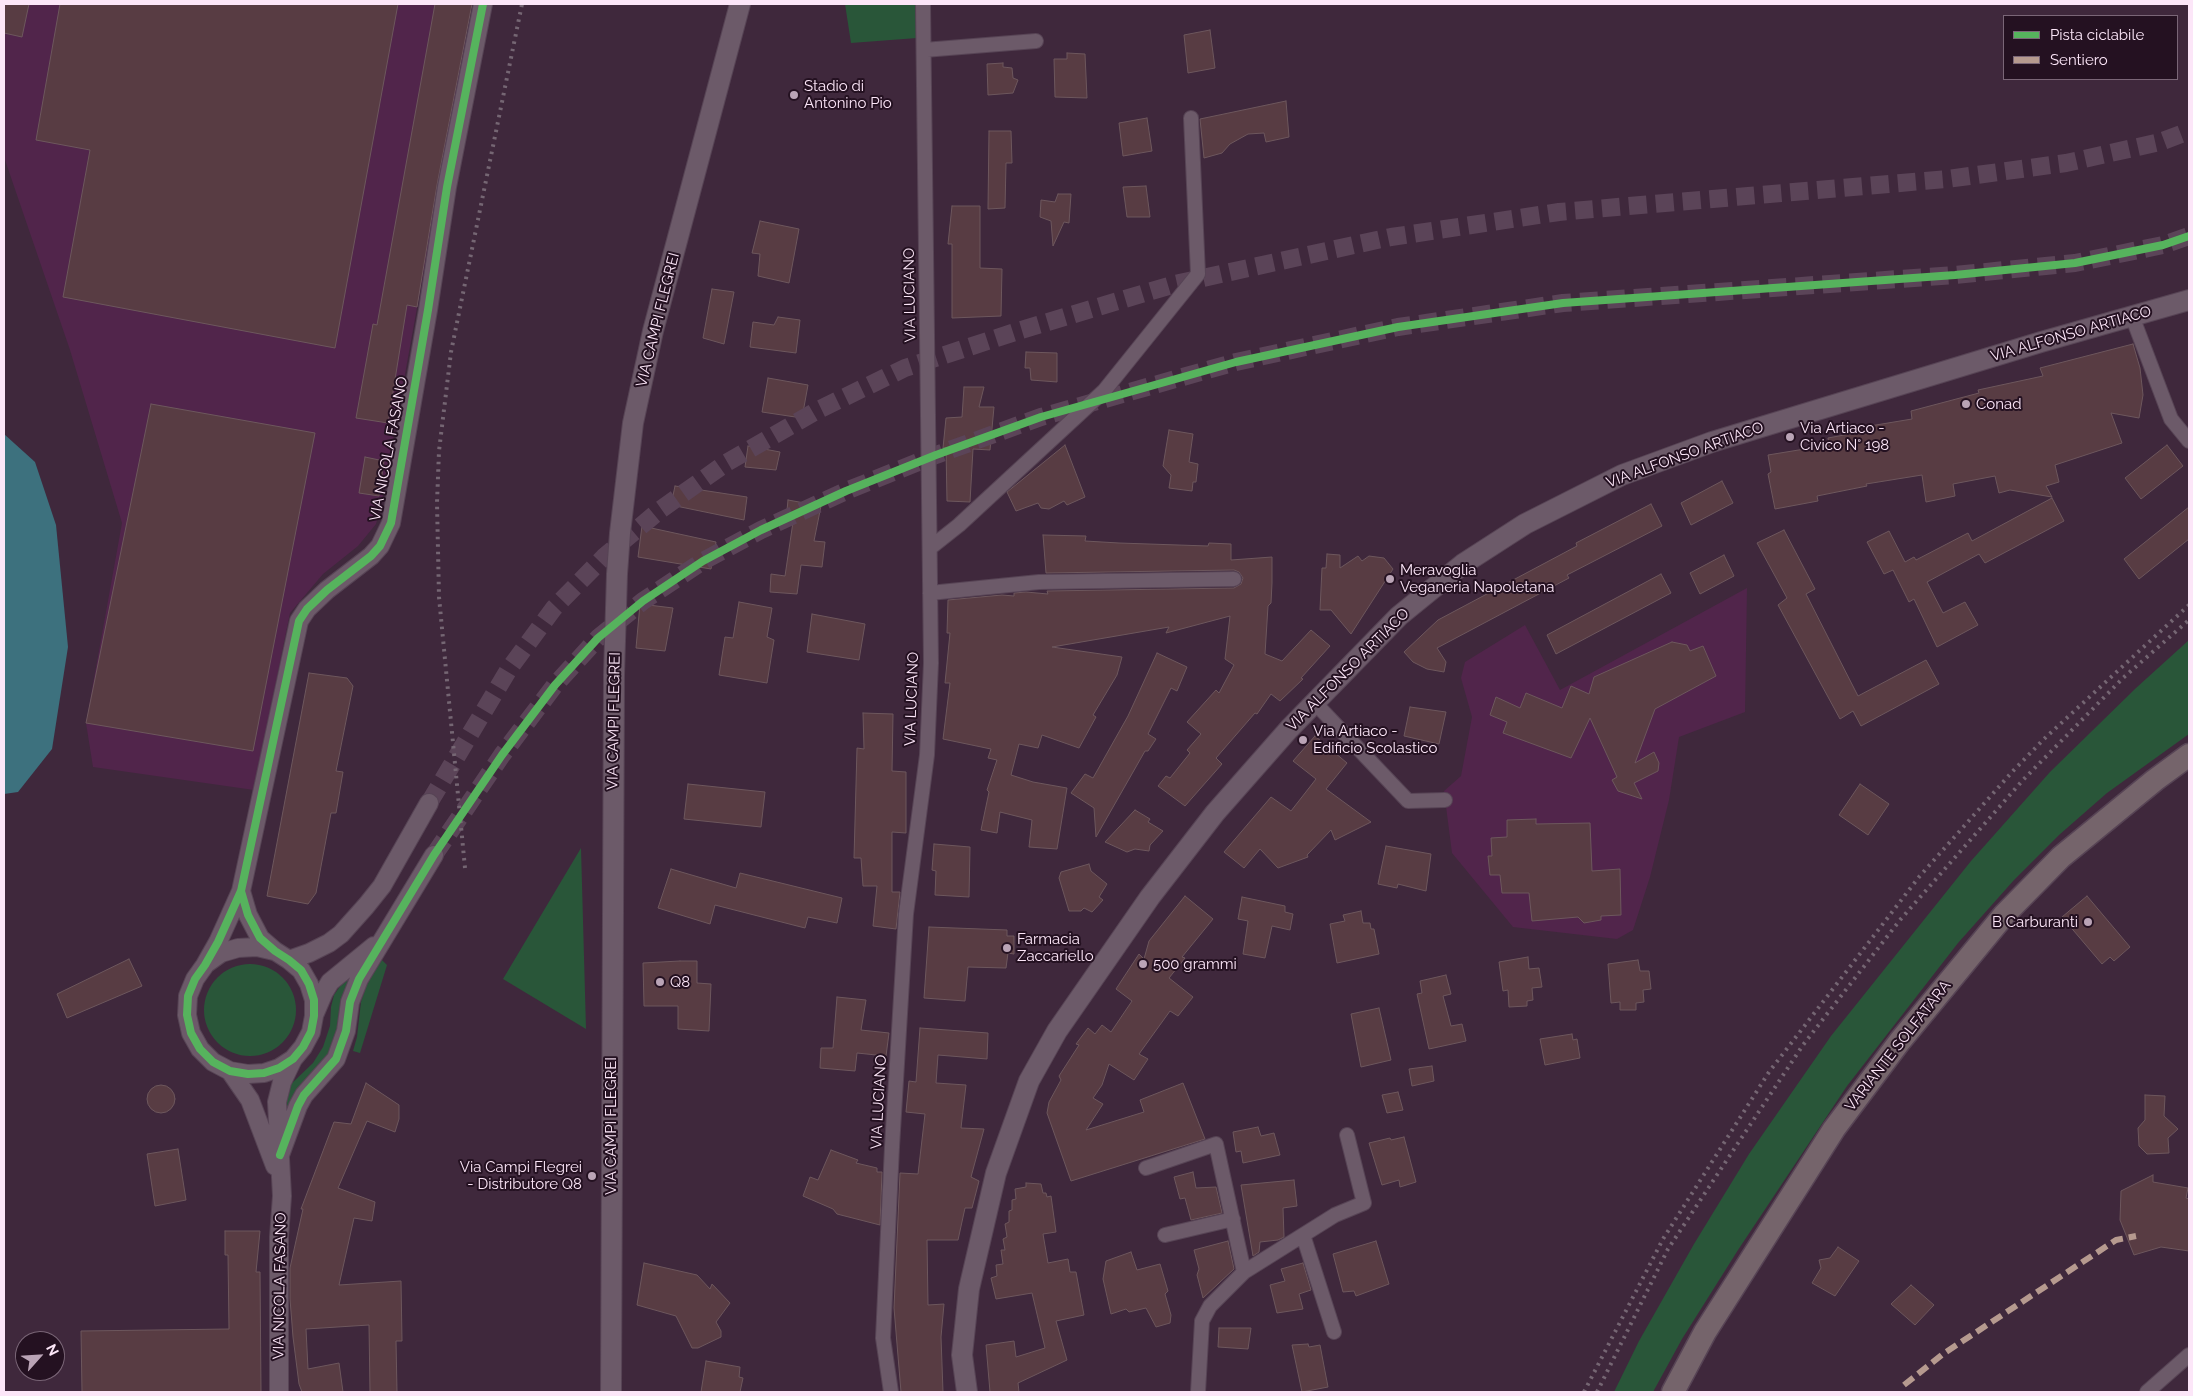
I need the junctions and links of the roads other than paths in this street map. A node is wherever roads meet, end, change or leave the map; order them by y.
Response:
1 (483, 4) edge
2 (740, 4) edge
3 (923, 4) edge
4 (1036, 42) dead end
5 (924, 50) junction
6 (1191, 118) dead end
7 (2189, 300) edge
8 (2132, 316) junction
9 (2189, 441) edge
10 (930, 548) junction
11 (1234, 579) dead end
12 (930, 593) junction
13 (1315, 703) junction
14 (2189, 755) edge
15 (1445, 800) dead end
16 (429, 803) tunnel mouth
17 (434, 855) tunnel mouth
18 (242, 891) junction
19 (384, 938) junction
20 (282, 955) junction
21 (205, 966) junction
22 (314, 1016) junction
23 (293, 1059) junction
24 (230, 1071) junction
25 (1347, 1135) dead end
26 (280, 1155) junction
27 (1146, 1168) dead end
28 (280, 1181) junction
29 (1233, 1219) junction
30 (1303, 1235) junction
31 (1165, 1236) dead end
32 (1244, 1272) junction
33 (1334, 1332) dead end
34 (2189, 1355) edge
35 (278, 1392) edge
36 (611, 1392) edge
37 (891, 1392) edge
38 (967, 1392) edge
39 (1198, 1392) edge
40 (1673, 1392) edge
41 (2147, 1392) edge

1 - 18 street, VIA NICOLA FASANO
2 - 36 main road, VIA CAMPI FLEGREI
3 - 5 street, VIA LUCIANO
4 - 5 street
5 - 10 street, VIA LUCIANO
6 - 10 street
7 - 8 main road, VIA ALFONSO ARTIACO
8 - 9 street
8 - 13 main road, VIA ALFONSO ARTIACO
10 - 12 street, VIA LUCIANO
11 - 12 street
12 - 37 street, VIA LUCIANO
13 - 15 street
13 - 38 main road, VIA ALFONSO ARTIACO
14 - 40 main road, VARIANTE SOLFATARA
16 - 20 street
17 - 19 street
18 - 20 street
18 - 21 street
19 - 22 street
19 - 26 street
20 - 21 street
20 - 22 street
21 - 24 street
22 - 23 street
23 - 24 street
23 - 26 street
24 - 28 street
25 - 30 street
26 - 28 street
27 - 29 street
28 - 35 street, VIA NICOLA FASANO
29 - 31 street
29 - 32 street
30 - 32 street
30 - 33 street
32 - 39 street
34 - 41 street

